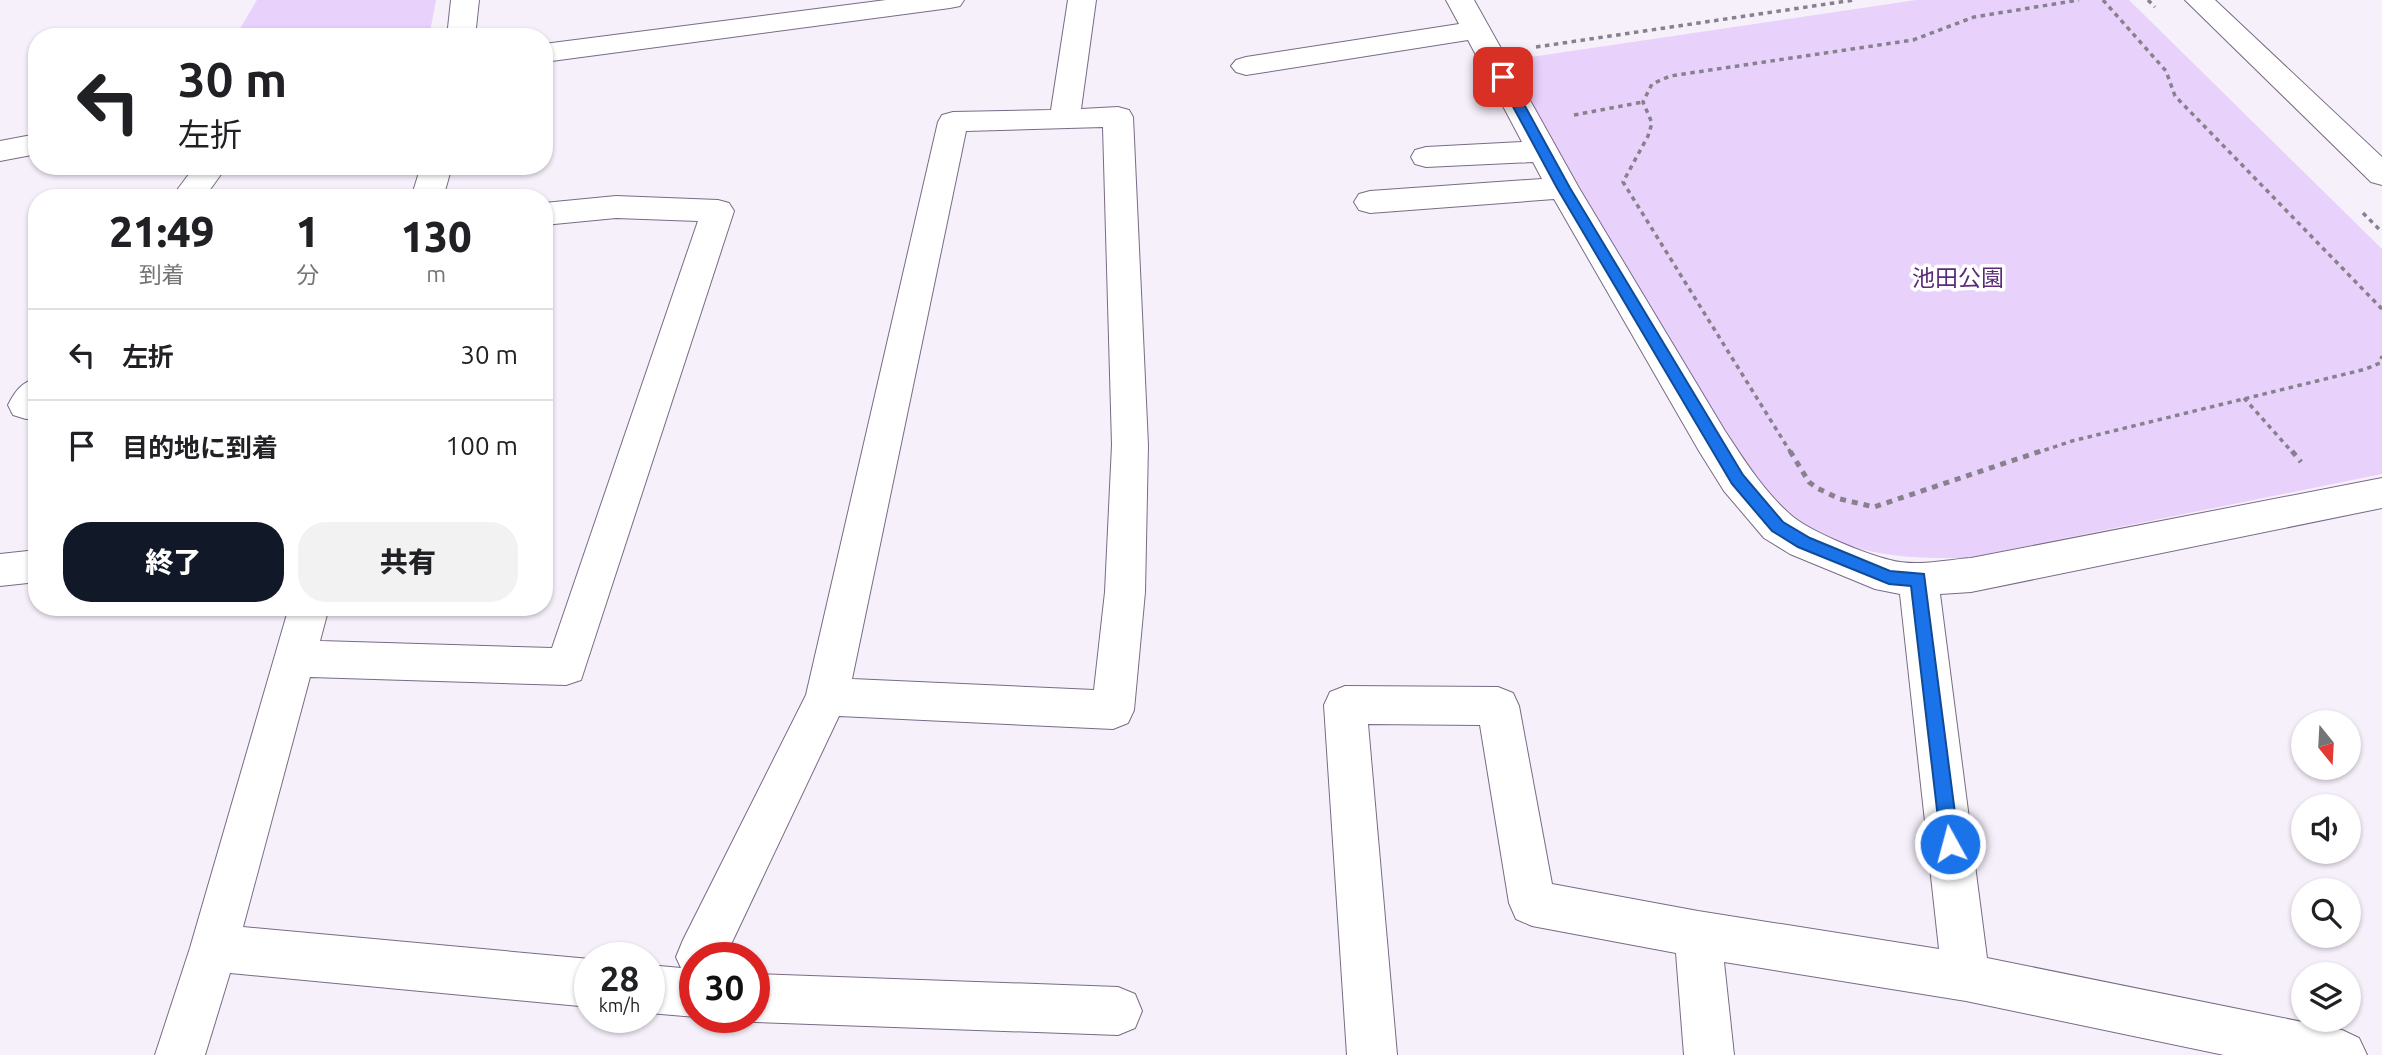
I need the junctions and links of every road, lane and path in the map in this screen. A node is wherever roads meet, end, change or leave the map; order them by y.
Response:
1 (466, 0) edge
2 (950, 0) edge
3 (1082, 0) edge
4 (1854, 0) edge
5 (2079, 0) edge
6 (2103, 0) edge
7 (2199, 0) edge
8 (462, 28) edge
9 (1476, 28) edge
10 (553, 52) edge
11 (1246, 66) dead end
12 (1643, 102) junction
13 (1065, 118) junction
14 (1536, 138) junction
15 (28, 146) edge
16 (0, 151) edge
17 (1426, 157) dead end
18 (205, 175) edge
19 (2382, 175) edge
20 (1563, 188) junction
21 (194, 189) edge
22 (1370, 202) dead end
23 (553, 213) edge
24 (2382, 309) edge
25 (2382, 356) edge
26 (2244, 397) junction
27 (2382, 493) edge
28 (2337, 502) junction
29 (28, 567) edge
30 (0, 570) edge
31 (1918, 579) junction
32 (306, 616) edge
33 (294, 658) junction
34 (827, 696) junction
35 (1698, 934) junction
36 (703, 942) edge
37 (214, 948) junction
38 (1966, 977) junction
39 (574, 982) edge
40 (770, 999) edge
41 (1118, 1011) dead end
42 (180, 1055) edge
43 (1372, 1055) edge
44 (1710, 1055) edge
45 (2342, 1055) edge

1 - 8 street
2 - 10 street
3 - 13 street
4 - 9 path
5 - 12 path
6 - 24 path
7 - 19 street
9 - 11 street
9 - 14 street
12 - 14 path
12 - 26 path
13 - 34 street
13 - 34 street
14 - 17 street
14 - 20 street
15 - 16 street
18 - 21 street
20 - 22 street
20 - 31 street
23 - 33 street
25 - 26 path
26 - 28 path
27 - 28 street
28 - 31 street
29 - 30 street
31 - 38 street
32 - 33 street
33 - 37 street
34 - 36 street
35 - 38 street
35 - 43 street
35 - 44 street
37 - 39 street
37 - 42 street
38 - 45 street
40 - 41 street

